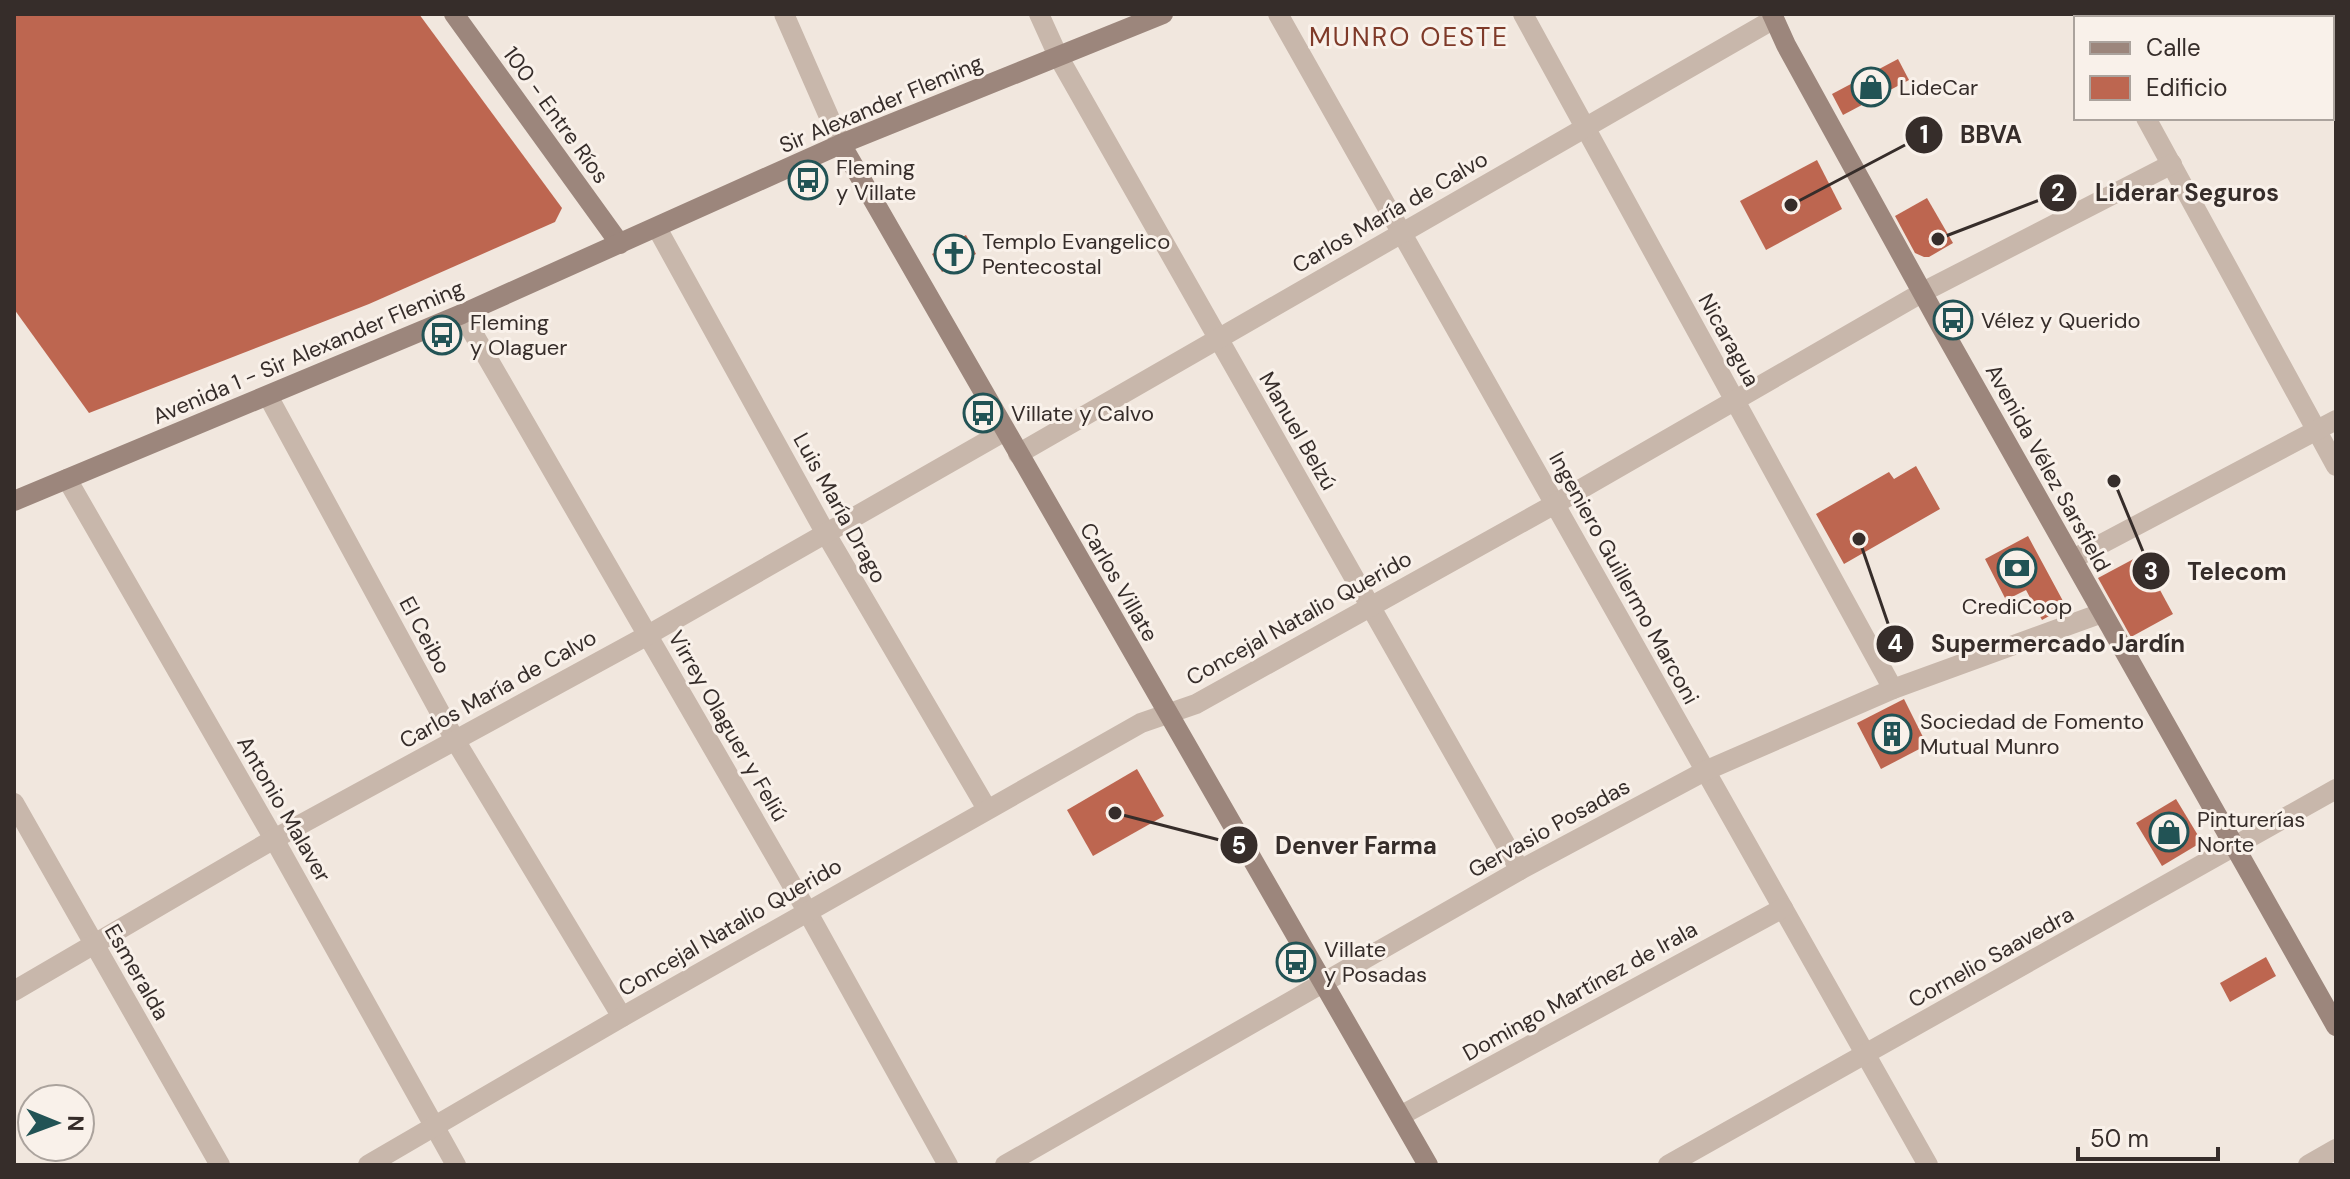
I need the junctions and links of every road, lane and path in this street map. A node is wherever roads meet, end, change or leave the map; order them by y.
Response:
1 (454, 14) edge
2 (784, 14) edge
3 (1039, 14) edge
4 (1163, 14) edge
5 (1278, 14) edge
6 (1523, 14) edge
7 (1778, 16) edge
8 (1058, 56) junction
9 (2147, 120) edge
10 (1585, 127) junction
11 (841, 144) junction
12 (2172, 164) junction
13 (657, 228) junction
14 (1402, 234) junction
15 (620, 244) junction
16 (1923, 292) junction
17 (462, 314) junction
18 (1217, 338) junction
19 (268, 396) junction
20 (1734, 399) junction
21 (2336, 420) edge
22 (1005, 431) junction
23 (2316, 431) junction
24 (1018, 454) junction
25 (2336, 466) edge
26 (67, 479) junction
27 (14, 501) edge
28 (1555, 504) junction
29 (826, 534) junction
30 (2073, 559) junction
31 (1371, 607) junction
32 (2102, 613) junction
33 (648, 635) junction
34 (1893, 689) junction
35 (1166, 713) junction
36 (455, 740) junction
37 (1705, 771) junction
38 (2336, 789) edge
39 (14, 803) edge
40 (987, 809) junction
41 (274, 839) junction
42 (2234, 846) junction
43 (1520, 870) junction
44 (1783, 908) junction
45 (807, 911) junction
46 (94, 944) junction
47 (1324, 983) junction
48 (14, 991) edge
49 (622, 1017) junction
50 (2336, 1026) edge
51 (1865, 1055) junction
52 (1400, 1116) junction
53 (434, 1127) junction
54 (2336, 1149) edge
55 (220, 1165) edge
56 (368, 1165) edge
57 (456, 1165) edge
58 (948, 1165) edge
59 (1005, 1165) edge
60 (1428, 1165) edge
61 (1668, 1165) edge
62 (1928, 1165) edge
63 (2308, 1165) edge

1 - 15 main road, 100 - Entre Ríos
2 - 11 street, Carlos Villate
3 - 8 street, Manuel Belzú
4 - 8 main road, Sir Alexander Fleming
5 - 14 street, Ingeniero Guillermo Marconi
6 - 10 street, Nicaragua
7 - 10 street, Carlos María de Calvo
7 - 16 main road, Avenida Vélez Sarsfield
8 - 11 main road, Sir Alexander Fleming
8 - 18 street, Manuel Belzú
9 - 12 street
10 - 14 street, Carlos María de Calvo
10 - 20 street, Nicaragua
11 - 13 main road, Sir Alexander Fleming
11 - 22 main road, Carlos Villate
12 - 16 street, Concejal Natalio Querido
12 - 23 street
13 - 15 main road, Sir Alexander Fleming
13 - 29 street, Luis María Drago
14 - 18 street, Carlos María de Calvo
14 - 28 street, Ingeniero Guillermo Marconi
15 - 17 main road, Avenida 1 - Sir Alexander Fleming
16 - 20 street, Concejal Natalio Querido
16 - 30 main road, Avenida Vélez Sarsfield
17 - 19 main road, Avenida 1 - Sir Alexander Fleming
17 - 33 street, Virrey Olaguer y Feliú
18 - 24 street, Carlos María de Calvo
18 - 31 street, Manuel Belzú
19 - 26 main road, Avenida 1 - Sir Alexander Fleming
19 - 36 street, El Ceibo
20 - 28 street, Concejal Natalio Querido
20 - 34 street, Nicaragua
21 - 23 street
22 - 24 main road, Carlos Villate
22 - 29 street, Carlos María de Calvo
23 - 25 street
23 - 30 street
24 - 35 main road, Carlos Villate
26 - 27 main road, Avenida 1 - Sir Alexander Fleming
26 - 41 street, Antonio Malaver
28 - 31 street, Concejal Natalio Querido
28 - 37 street, Ingeniero Guillermo Marconi
29 - 33 street, Carlos María de Calvo
29 - 40 street, Luis María Drago
30 - 32 main road, Avenida Vélez Sarsfield
31 - 35 street, Concejal Natalio Querido
31 - 43 street, Manuel Belzú
32 - 34 street, Gervasio Posadas
32 - 42 main road, Avenida Vélez Sarsfield
33 - 36 street, Carlos María de Calvo
33 - 45 street, Virrey Olaguer y Feliú
34 - 37 street, Gervasio Posadas
35 - 40 street, Concejal Natalio Querido
35 - 47 main road, Carlos Villate
36 - 41 street, Carlos María de Calvo
36 - 49 street, El Ceibo
37 - 43 street, Gervasio Posadas
37 - 44 street, Ingeniero Guillermo Marconi
38 - 42 street, Cornelio Saavedra
39 - 46 street, Esmeralda
40 - 45 street, Concejal Natalio Querido
41 - 46 street, Carlos María de Calvo
41 - 53 street, Antonio Malaver
42 - 50 main road, Avenida Vélez Sarsfield
42 - 51 street, Cornelio Saavedra
43 - 47 street, Gervasio Posadas
44 - 51 street, Ingeniero Guillermo Marconi
44 - 52 street, Domingo Martínez de Irala
45 - 49 street, Concejal Natalio Querido
45 - 58 street, Virrey Olaguer y Feliú
46 - 48 street, Carlos María de Calvo
46 - 55 street, Esmeralda
47 - 52 main road, Carlos Villate
47 - 59 street, Gervasio Posadas
49 - 53 street, Concejal Natalio Querido
51 - 61 street, Cornelio Saavedra
51 - 62 street, Ingeniero Guillermo Marconi
52 - 60 main road, Carlos Villate
53 - 56 street, Concejal Natalio Querido
53 - 57 street, Antonio Malaver
54 - 63 street

